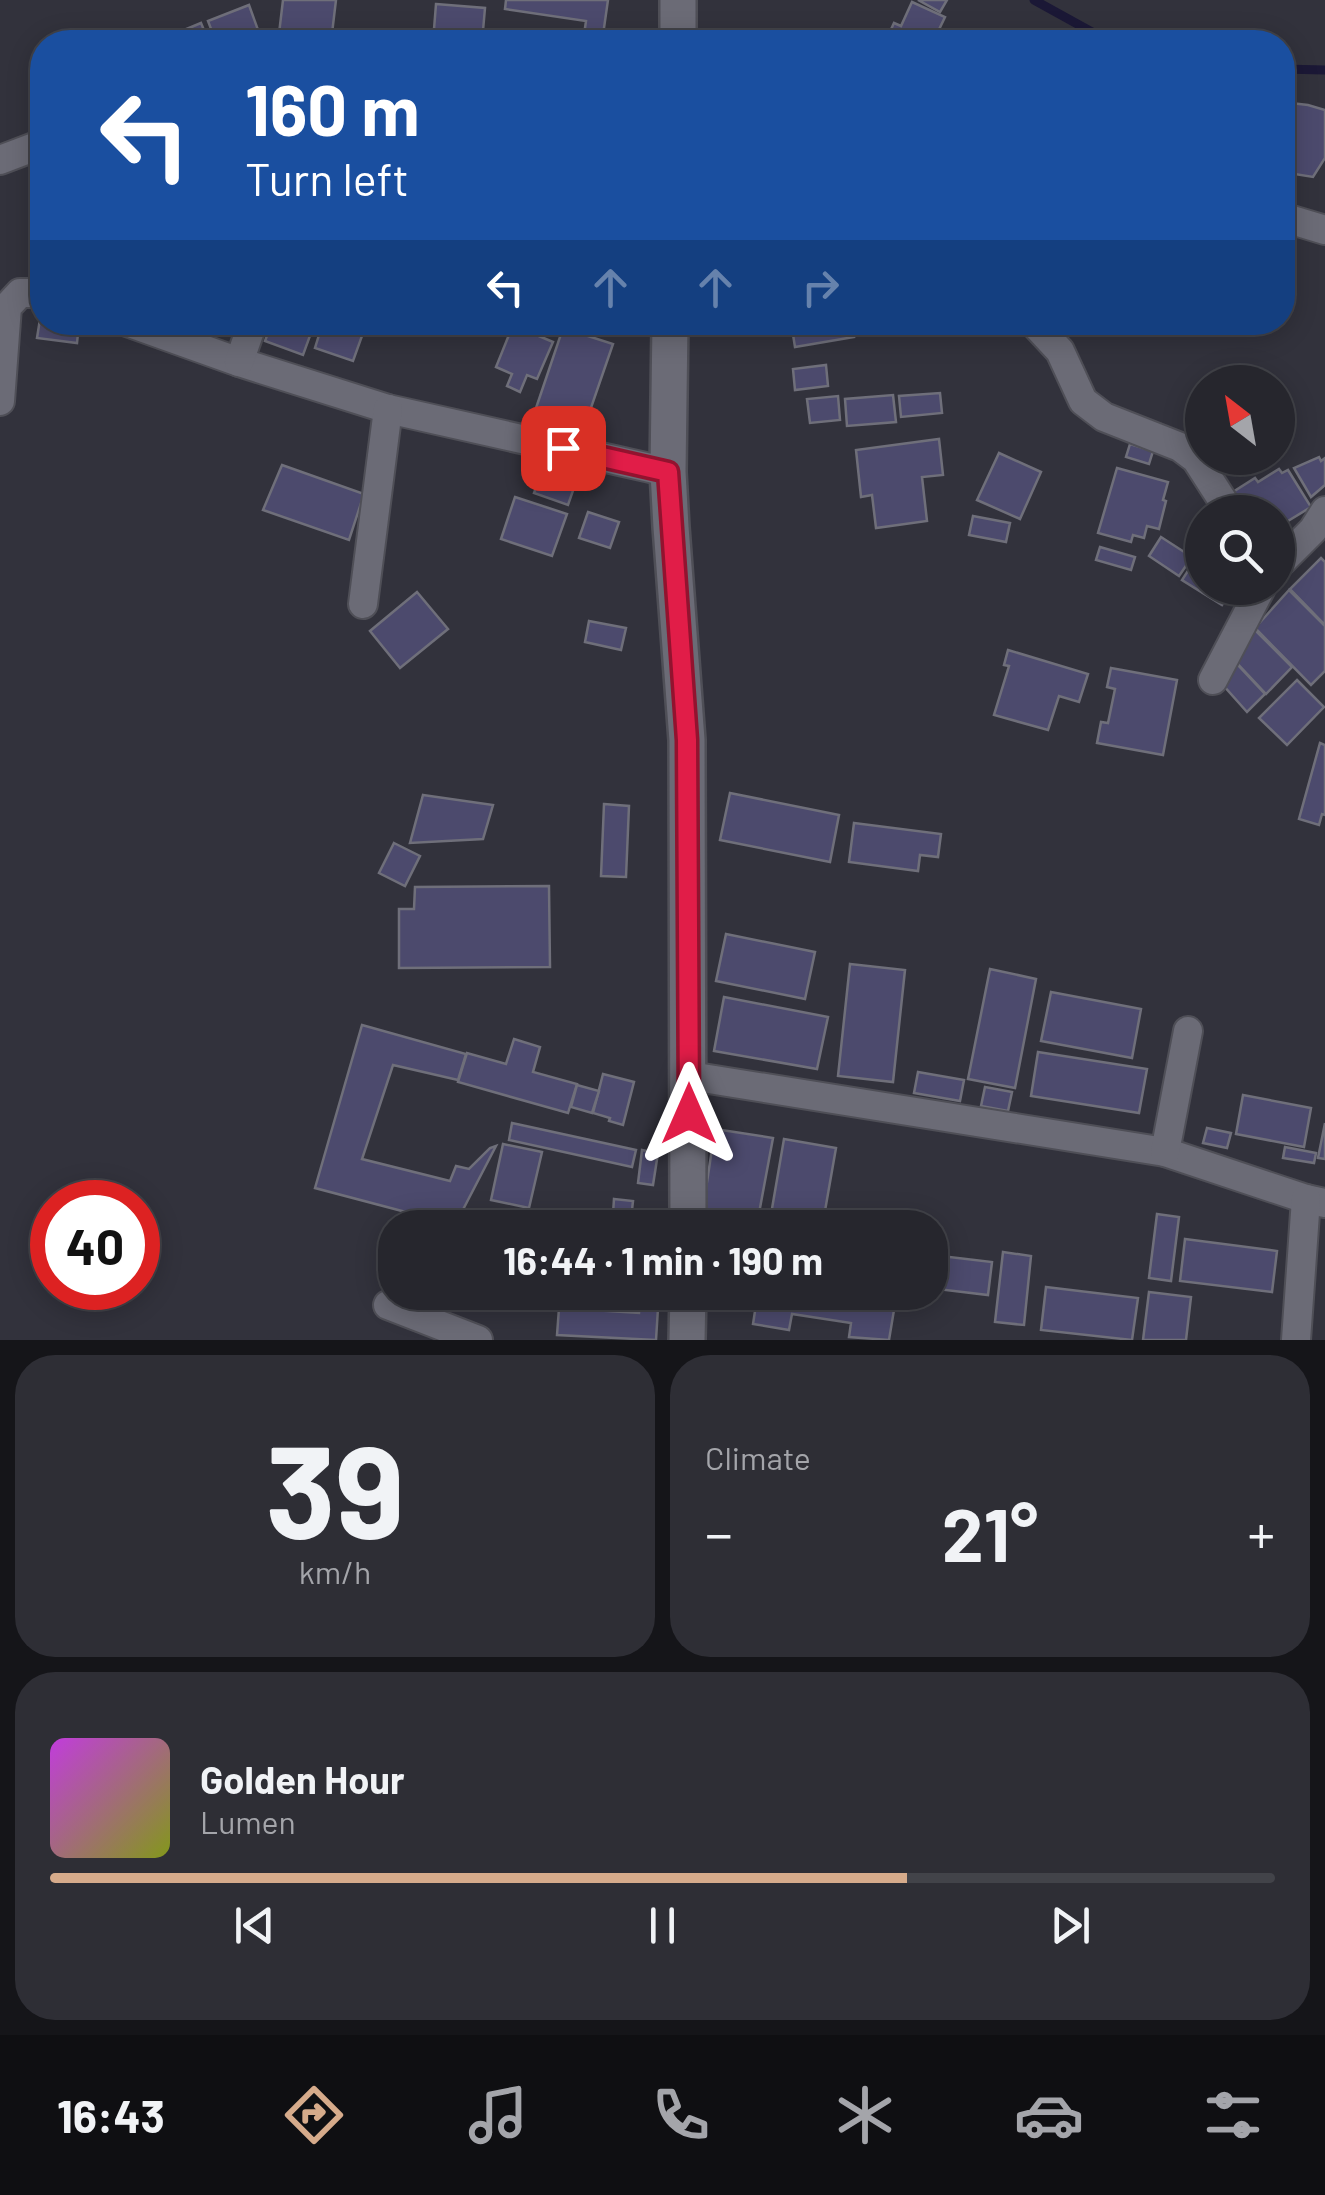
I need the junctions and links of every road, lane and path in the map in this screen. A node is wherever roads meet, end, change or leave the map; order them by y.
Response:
1 (678, 0) edge
2 (678, 30) edge
3 (30, 149) edge
4 (0, 160) edge
5 (1295, 221) edge
6 (1325, 230) edge
7 (30, 294) edge
8 (163, 335) edge
9 (248, 335) edge
10 (670, 335) edge
11 (1050, 335) edge
12 (239, 362) junction
13 (0, 401) edge
14 (388, 409) junction
15 (668, 472) junction
16 (1219, 495) edge
17 (1325, 510) edge
18 (1295, 548) edge
19 (363, 604) dead end
20 (1252, 605) edge
21 (1213, 680) dead end
22 (1188, 1030) dead end
23 (690, 1076) junction
24 (1165, 1152) junction
25 (1315, 1201) edge
26 (688, 1210) edge
27 (401, 1310) edge
28 (688, 1310) edge
29 (478, 1340) edge
30 (687, 1340) edge
31 (1296, 1340) edge

1 - 2 street
3 - 4 street
5 - 6 street
7 - 13 street
8 - 12 street
9 - 12 street
10 - 15 street
11 - 16 street
12 - 14 street
14 - 15 street
14 - 19 street
15 - 23 street
17 - 18 street
20 - 21 street
22 - 24 street
23 - 24 street
23 - 26 street
24 - 25 street
25 - 31 street
27 - 29 street
28 - 30 street

